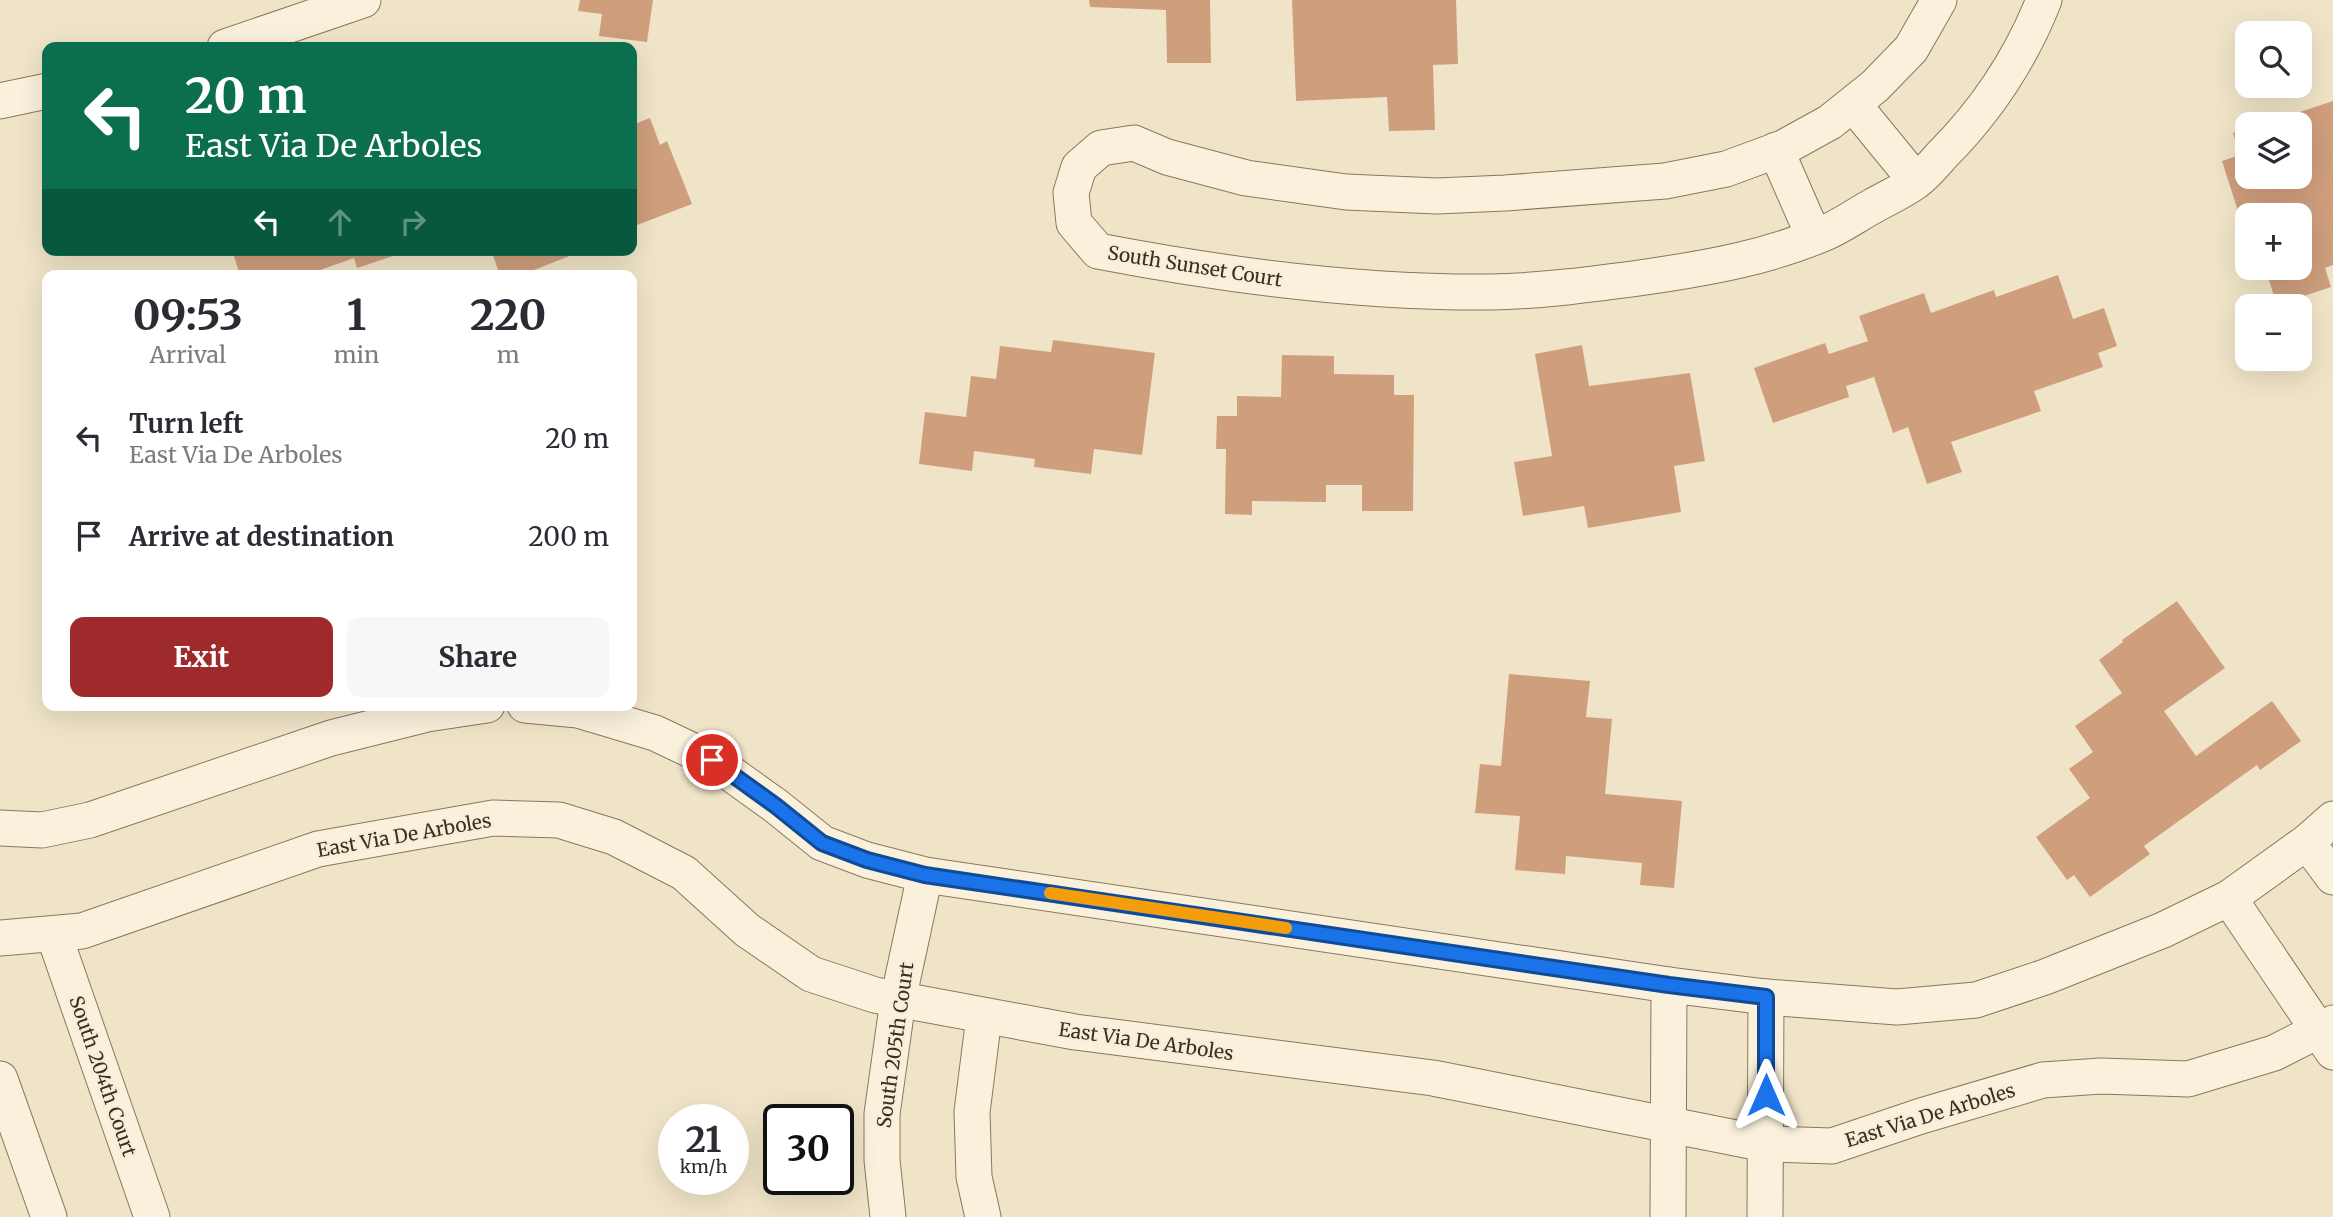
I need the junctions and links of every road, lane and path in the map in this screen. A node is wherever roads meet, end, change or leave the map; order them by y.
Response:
1 (363, 0) edge
2 (1938, 0) edge
3 (2044, 0) edge
4 (240, 42) edge
5 (42, 92) edge
6 (0, 102) edge
7 (1853, 103) junction
8 (1776, 150) junction
9 (1916, 181) junction
10 (1814, 237) junction
11 (447, 711) edge
12 (581, 711) edge
13 (2333, 819) edge
14 (0, 828) edge
15 (2307, 842) junction
16 (925, 875) junction
17 (2333, 877) edge
18 (2229, 898) junction
19 (54, 935) junction
20 (0, 938) edge
21 (1669, 985) junction
22 (1766, 997) junction
23 (898, 1000) junction
24 (984, 1017) junction
25 (2328, 1035) edge
26 (0, 1079) edge
27 (1669, 1125) junction
28 (1766, 1144) junction
29 (49, 1217) edge
30 (152, 1217) edge
31 (888, 1217) edge
32 (983, 1217) edge
33 (1668, 1217) edge
34 (1765, 1217) edge

1 - 4 street
2 - 7 street, South Sunset Court
3 - 9 street, South Sunset Court
5 - 6 street
7 - 8 street, South Sunset Court
7 - 9 street
8 - 10 street
8 - 10 street, South Sunset Court
9 - 10 street, South Sunset Court
11 - 14 street
12 - 16 street
13 - 15 street
15 - 17 street
15 - 18 street
16 - 21 street
16 - 23 street, South 205th Court
18 - 22 street
18 - 25 street
19 - 20 street, East Via De Arboles
19 - 23 street, East Via De Arboles
19 - 30 street, South 204th Court
21 - 22 street
21 - 27 street
22 - 28 street
23 - 24 street, East Via De Arboles
23 - 31 street, South 205th Court
24 - 27 street, East Via De Arboles
24 - 32 street
25 - 28 street, East Via De Arboles
26 - 29 street
27 - 28 street, East Via De Arboles
27 - 33 street
28 - 34 street

